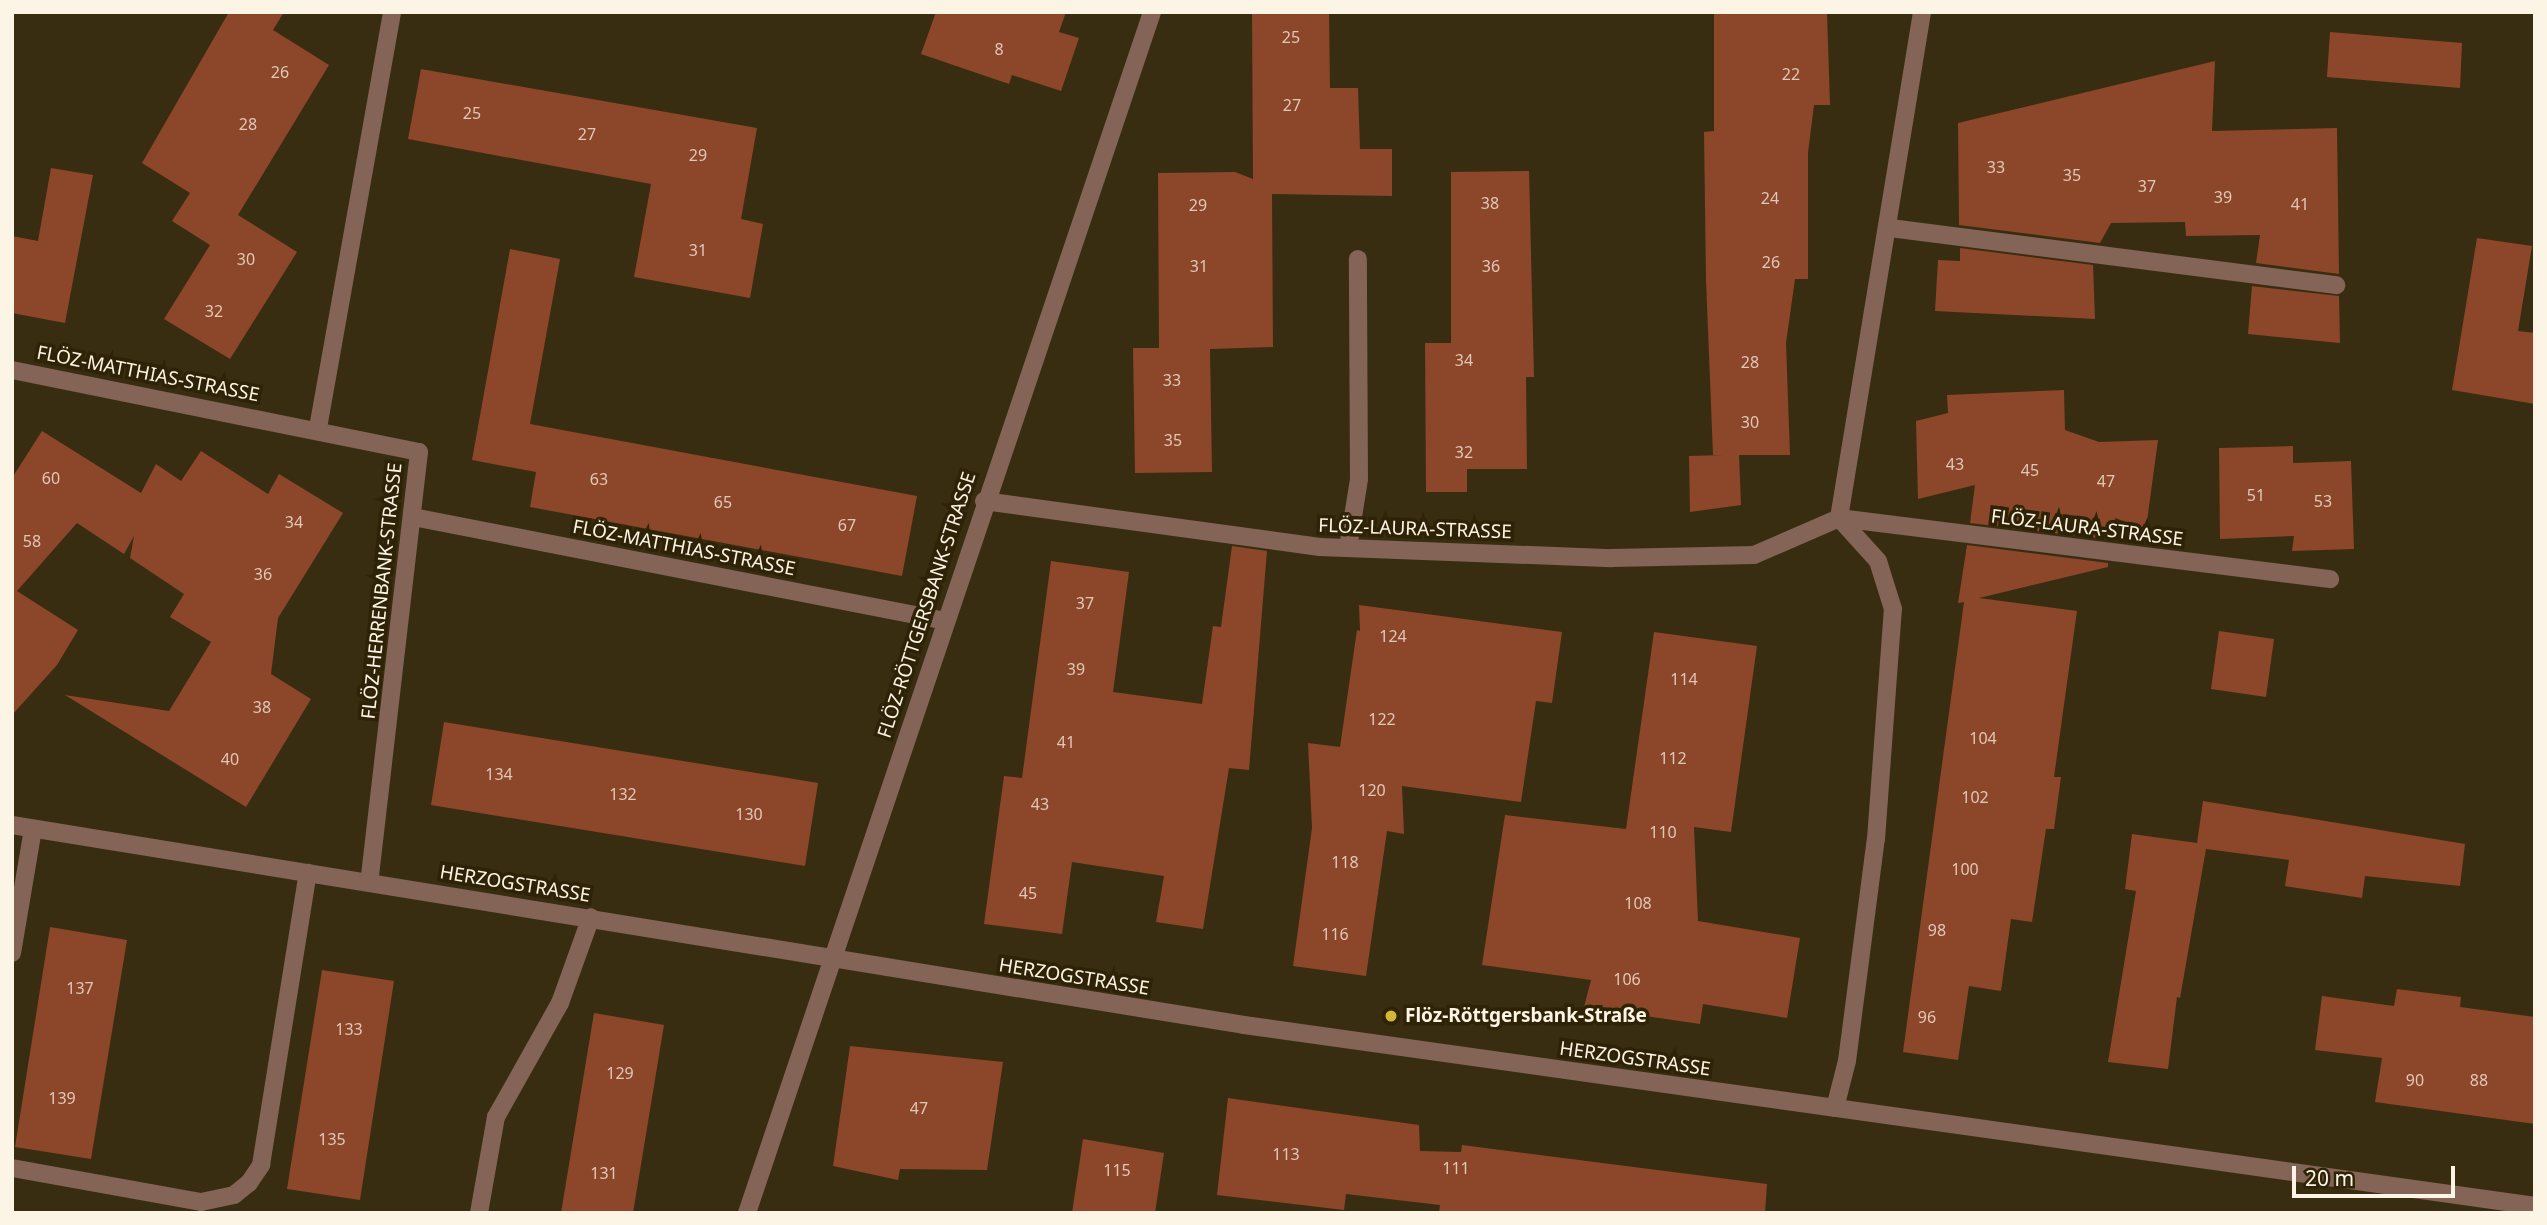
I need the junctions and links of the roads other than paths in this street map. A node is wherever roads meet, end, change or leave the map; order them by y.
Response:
1 (392, 12) edge
2 (1152, 12) edge
3 (1922, 12) edge
4 (1890, 228) junction
5 (1358, 259) dead end
6 (2336, 285) dead end
7 (12, 370) edge
8 (318, 428) junction
9 (984, 501) junction
10 (413, 517) junction
11 (1839, 518) junction
12 (1348, 548) junction
13 (2330, 579) dead end
14 (946, 621) junction
15 (12, 825) edge
16 (33, 829) junction
17 (308, 873) junction
18 (369, 882) junction
19 (591, 917) junction
20 (12, 953) edge
21 (829, 959) junction
22 (1835, 1108) junction
23 (12, 1168) edge
24 (2535, 1206) edge
25 (479, 1213) edge
26 (747, 1213) edge

1 - 8 street
2 - 9 street, FLÖZ-RÖTTGERSBANK-STRASSE
3 - 4 street
4 - 6 street
4 - 11 street
5 - 12 street
7 - 8 street, FLÖZ-MATTHIAS-STRASSE
8 - 10 street, FLÖZ-HERRENBANK-STRASSE
9 - 12 street, FLÖZ-LAURA-STRASSE
9 - 14 street, FLÖZ-RÖTTGERSBANK-STRASSE
10 - 14 street, FLÖZ-MATTHIAS-STRASSE
10 - 18 street, FLÖZ-HERRENBANK-STRASSE
11 - 12 street, FLÖZ-LAURA-STRASSE
11 - 13 street, FLÖZ-LAURA-STRASSE
11 - 22 street
14 - 21 street, FLÖZ-RÖTTGERSBANK-STRASSE
15 - 16 street, HERZOGSTRASSE
16 - 17 street, HERZOGSTRASSE
16 - 20 street
17 - 18 street, HERZOGSTRASSE
17 - 23 street
18 - 19 street, HERZOGSTRASSE
19 - 21 street, HERZOGSTRASSE
19 - 25 street
21 - 22 street, HERZOGSTRASSE
21 - 26 street, FLÖZ-RÖTTGERSBANK-STRASSE
22 - 24 street, HERZOGSTRASSE

